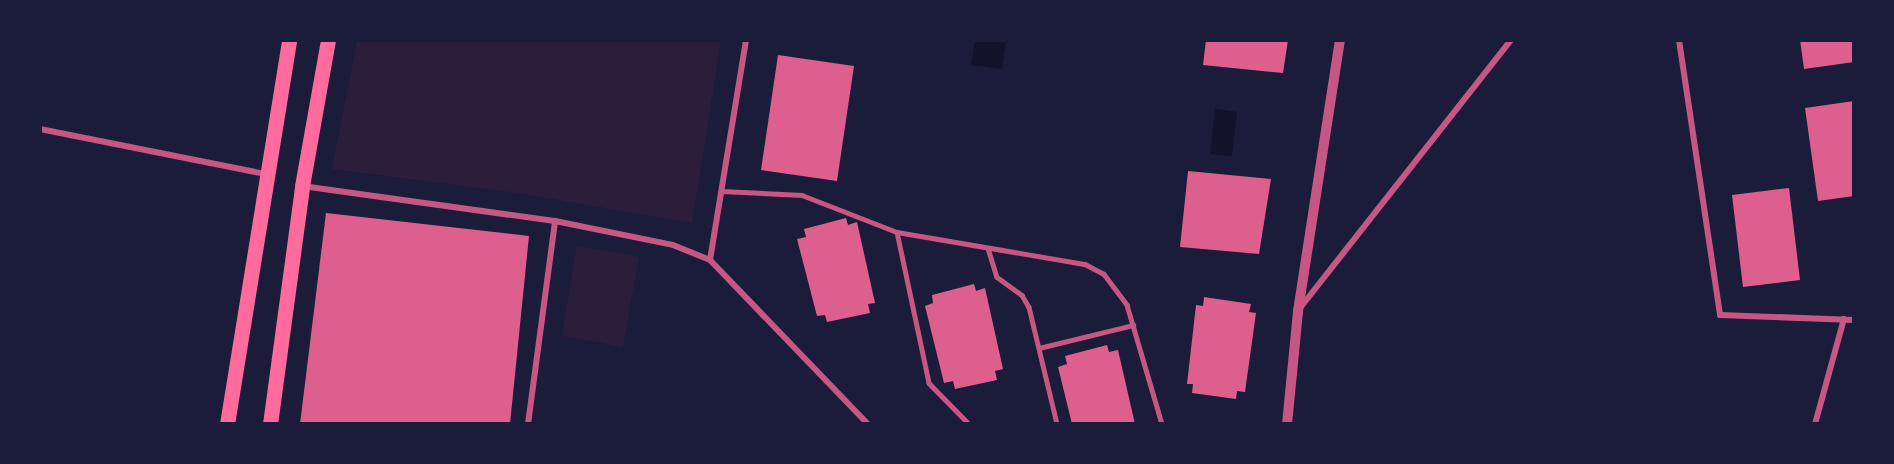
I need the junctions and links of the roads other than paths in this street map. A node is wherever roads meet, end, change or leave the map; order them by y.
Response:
1 (289, 40) edge
2 (328, 40) edge
3 (746, 40) edge
4 (1340, 40) edge
5 (1511, 40) edge
6 (1679, 40) edge
7 (40, 129) edge
8 (265, 174) junction
9 (302, 186) junction
10 (721, 191) junction
11 (555, 221) junction
12 (897, 232) junction
13 (988, 248) junction
14 (710, 260) junction
15 (1298, 310) junction
16 (1844, 319) junction
17 (1854, 320) edge
18 (1133, 325) junction
19 (1039, 348) junction
20 (227, 423) edge
21 (270, 423) edge
22 (528, 423) edge
23 (868, 423) edge
24 (969, 423) edge
25 (1057, 423) edge
26 (1162, 423) edge
27 (1287, 423) edge
28 (1815, 423) edge

1 - 8 main road
2 - 9 main road
3 - 10 street
4 - 15 street
5 - 15 street
6 - 16 street
7 - 8 street
8 - 20 main road
9 - 11 street
9 - 21 main road
10 - 12 lane
10 - 14 street
11 - 14 street
11 - 22 street
12 - 13 lane
12 - 24 lane
13 - 18 lane
13 - 19 lane
14 - 23 street
15 - 27 street
16 - 17 street
16 - 28 street
18 - 19 lane
18 - 26 lane
19 - 25 lane

